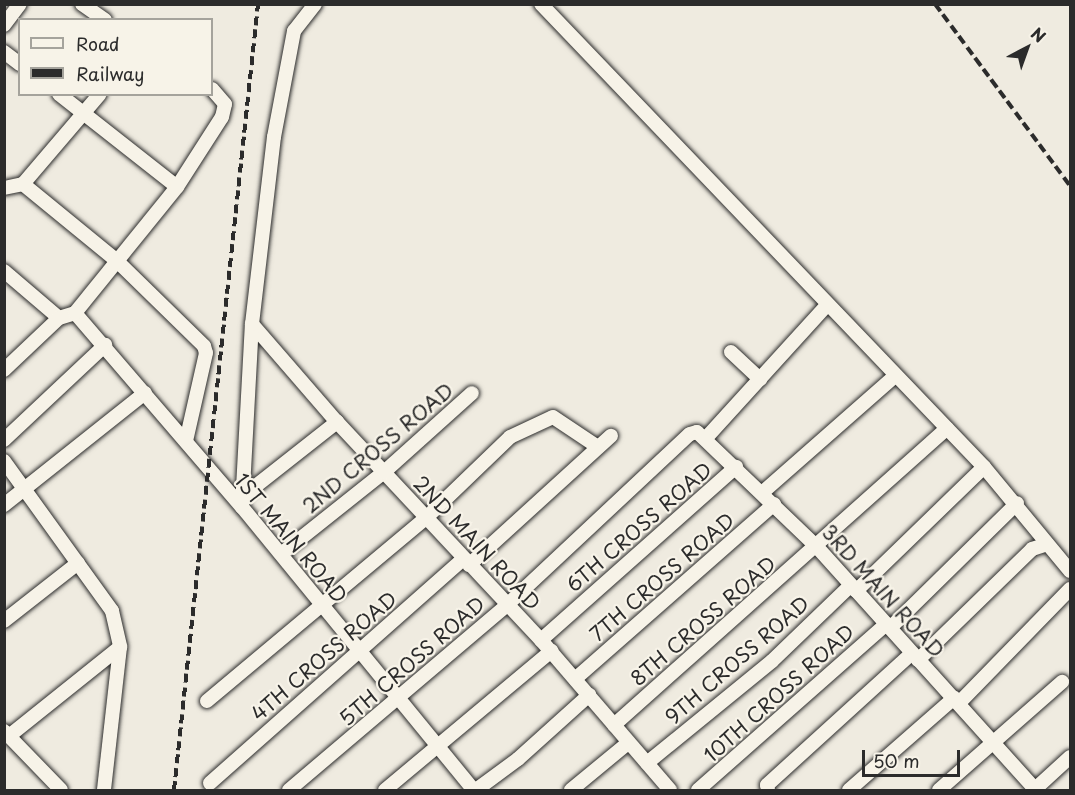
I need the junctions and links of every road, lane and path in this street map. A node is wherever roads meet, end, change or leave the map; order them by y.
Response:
1 (20, 4) edge
2 (82, 4) edge
3 (315, 4) edge
4 (541, 4) edge
5 (102, 18) edge
6 (4, 25) edge
7 (4, 52) edge
8 (18, 62) edge
9 (213, 90) edge
10 (62, 96) edge
11 (98, 96) edge
12 (84, 114) junction
13 (23, 184) junction
14 (177, 187) junction
15 (4, 188) edge
16 (116, 260) junction
17 (4, 272) edge
18 (827, 305) junction
19 (75, 313) junction
20 (59, 318) junction
21 (252, 324) junction
22 (105, 345) junction
23 (731, 352) dead end
24 (4, 370) edge
25 (895, 376) junction
26 (760, 379) junction
27 (145, 393) junction
28 (472, 393) dead end
29 (337, 422) junction
30 (947, 429) junction
31 (690, 434) joint
32 (611, 436) dead end
33 (706, 438) junction
34 (4, 440) edge
35 (186, 441) junction
36 (598, 447) junction
37 (4, 461) edge
38 (736, 467) junction
39 (984, 467) junction
40 (384, 472) junction
41 (25, 490) junction
42 (763, 492) junction
43 (243, 501) junction
44 (1017, 503) junction
45 (774, 504) junction
46 (4, 505) edge
47 (428, 517) junction
48 (1047, 544) junction
49 (817, 547) junction
50 (281, 554) junction
51 (466, 562) junction
52 (78, 563) junction
53 (1071, 571) edge
54 (853, 588) junction
55 (1071, 589) edge
56 (320, 603) junction
57 (507, 605) junction
58 (4, 621) edge
59 (888, 626) junction
60 (541, 640) junction
61 (120, 647) junction
62 (359, 651) junction
63 (551, 651) junction
64 (915, 657) junction
65 (575, 679) junction
66 (1062, 682) dead end
67 (589, 695) junction
68 (400, 699) junction
69 (207, 701) dead end
70 (956, 701) junction
71 (614, 725) junction
72 (7, 734) edge
73 (628, 742) junction
74 (991, 742) junction
75 (438, 747) junction
76 (1071, 757) edge
77 (647, 763) junction
78 (210, 783) dead end
79 (666, 789) edge
80 (61, 790) edge
81 (104, 790) edge
82 (288, 790) edge
83 (385, 790) edge
84 (475, 790) edge
85 (571, 790) edge
86 (698, 790) edge
87 (768, 790) edge
88 (849, 790) edge
89 (939, 790) edge
90 (1035, 790) edge

1 - 6 street
2 - 5 street
3 - 21 street
4 - 18 street
7 - 8 street
9 - 14 street
10 - 12 street
11 - 12 street
12 - 13 street
12 - 14 street
13 - 15 street
13 - 16 street
14 - 16 street
16 - 19 street
16 - 35 street
17 - 20 street
18 - 25 street
18 - 26 street
19 - 20 street
19 - 22 street, 1ST MAIN ROAD
20 - 24 street
21 - 29 street, 2ND MAIN ROAD
21 - 43 street
22 - 27 street, 1ST MAIN ROAD
22 - 34 street
23 - 26 street
25 - 30 street
25 - 42 street
26 - 33 street
27 - 35 street, 1ST MAIN ROAD
27 - 41 street
28 - 40 street, 2ND CROSS ROAD
29 - 40 street, 2ND MAIN ROAD
29 - 43 street
30 - 39 street
30 - 49 street, 8TH CROSS ROAD
31 - 33 street, 3RD MAIN ROAD
31 - 57 street, 5TH CROSS ROAD
32 - 36 street, 4TH CROSS ROAD
33 - 38 street, 3RD MAIN ROAD
35 - 43 street, 1ST MAIN ROAD
36 - 47 street
36 - 51 street, 4TH CROSS ROAD
37 - 41 street
38 - 42 street, 3RD MAIN ROAD
38 - 60 street, 6TH CROSS ROAD
39 - 44 street
39 - 54 street, 9TH CROSS ROAD
40 - 47 street, 2ND MAIN ROAD
40 - 50 street, 2ND CROSS ROAD
41 - 46 street
41 - 52 street
42 - 45 street, 3RD MAIN ROAD
43 - 50 street, 1ST MAIN ROAD
44 - 48 street
44 - 59 street, 10TH CROSS ROAD
45 - 49 street, 3RD MAIN ROAD
45 - 65 street, 7TH CROSS ROAD
47 - 51 street, 2ND MAIN ROAD
47 - 56 street
48 - 53 street
48 - 64 street
49 - 54 street, 3RD MAIN ROAD
49 - 71 street, 8TH CROSS ROAD
50 - 56 street, 1ST MAIN ROAD
51 - 57 street, 2ND MAIN ROAD
51 - 62 street, 4TH CROSS ROAD
52 - 58 street
52 - 61 street
54 - 59 street, 3RD MAIN ROAD
54 - 77 street, 9TH CROSS ROAD
55 - 70 street
56 - 62 street, 1ST MAIN ROAD
56 - 69 street
57 - 60 street, 2ND MAIN ROAD
57 - 68 street, 5TH CROSS ROAD
59 - 64 street, 3RD MAIN ROAD
59 - 86 street, 10TH CROSS ROAD
60 - 63 street, 2ND MAIN ROAD
61 - 72 street
61 - 81 street
62 - 68 street, 1ST MAIN ROAD
62 - 78 street, 4TH CROSS ROAD
63 - 65 street, 2ND MAIN ROAD
63 - 75 street
64 - 70 street, 3RD MAIN ROAD
64 - 87 street
65 - 67 street, 2ND MAIN ROAD
66 - 74 street
67 - 71 street, 2ND MAIN ROAD
67 - 84 street
68 - 75 street, 1ST MAIN ROAD
68 - 82 street, 5TH CROSS ROAD
70 - 74 street, 3RD MAIN ROAD
70 - 88 street
71 - 73 street, 2ND MAIN ROAD
72 - 80 street
73 - 77 street, 2ND MAIN ROAD
73 - 85 street
74 - 89 street
74 - 90 street, 3RD MAIN ROAD
75 - 83 street
75 - 84 street, 1ST MAIN ROAD
76 - 90 street
77 - 79 street, 2ND MAIN ROAD

